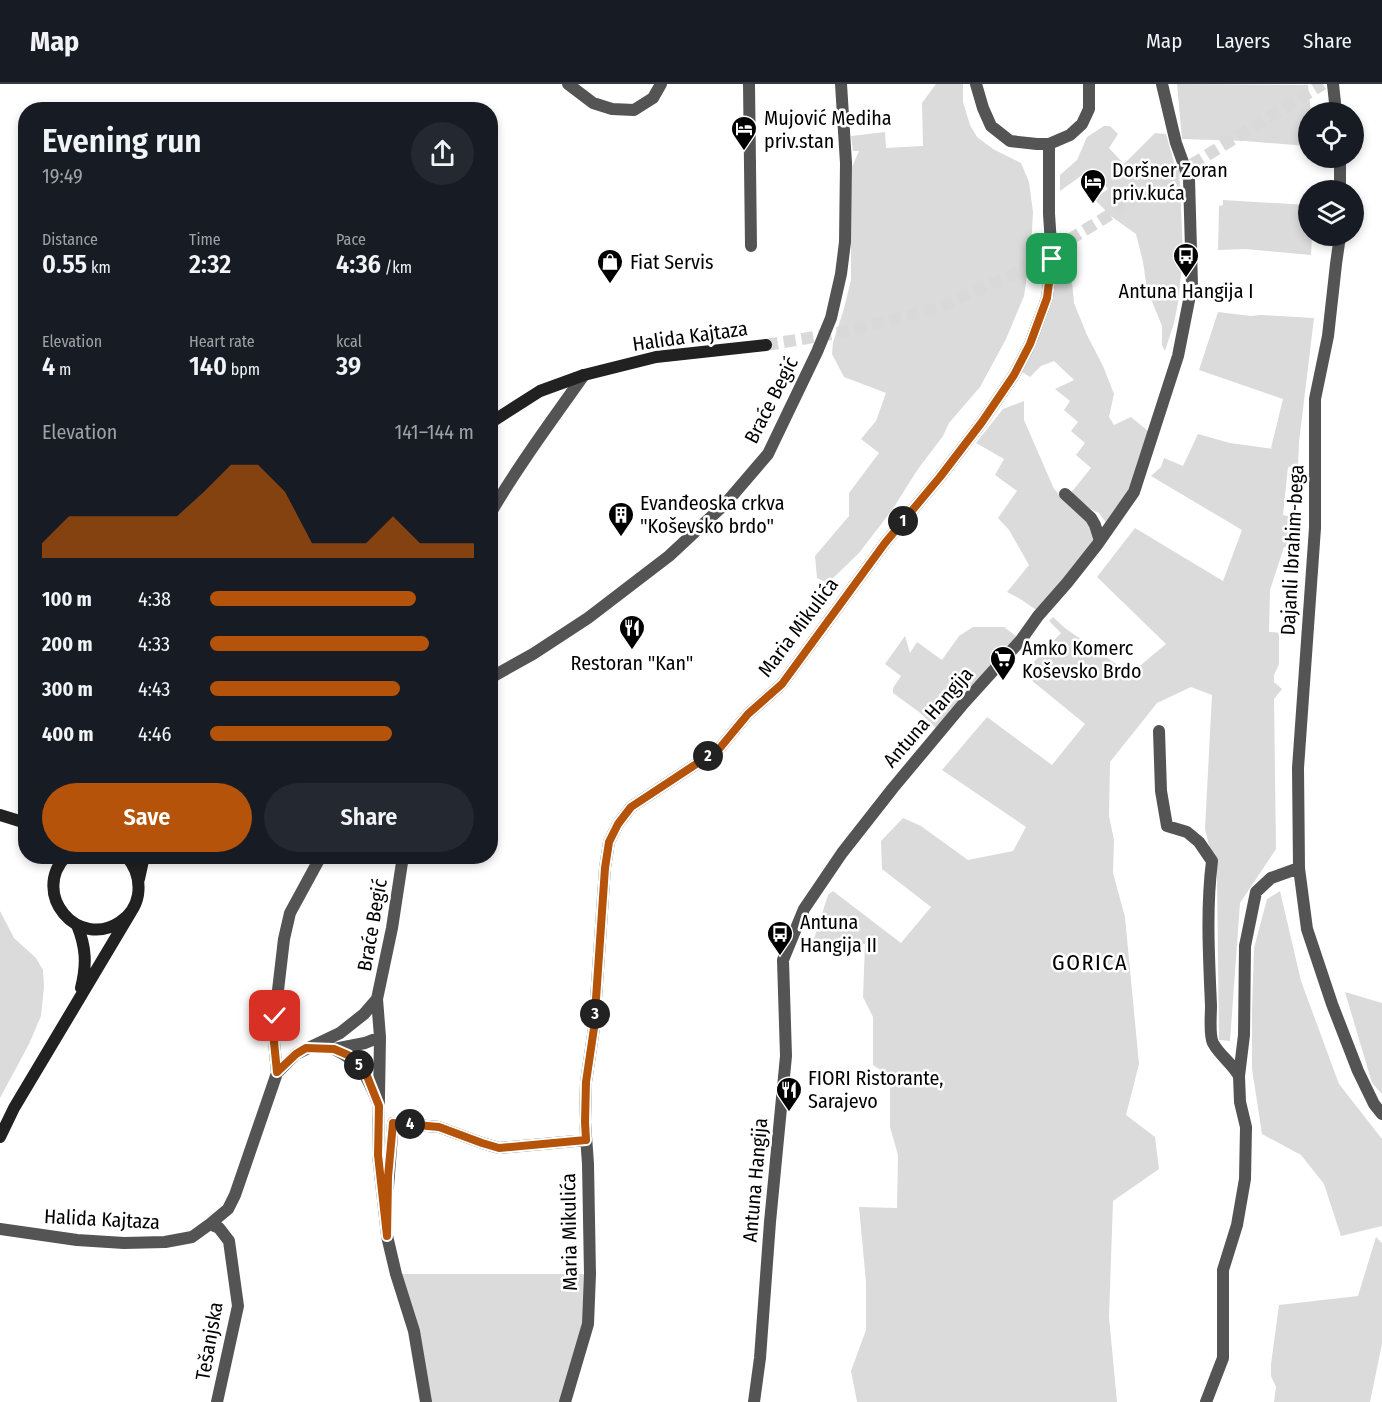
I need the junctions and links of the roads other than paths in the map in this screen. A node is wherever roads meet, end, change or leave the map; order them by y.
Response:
1 (568, 84) edge
2 (661, 84) edge
3 (749, 84) edge
4 (841, 84) edge
5 (976, 84) edge
6 (1089, 84) edge
7 (1162, 84) edge
8 (1333, 84) edge
9 (1335, 102) edge
10 (1049, 144) junction
11 (751, 246) dead end
12 (1339, 246) edge
13 (766, 345) tunnel mouth
14 (584, 375) junction
15 (498, 418) edge
16 (1065, 494) dead end
17 (498, 501) edge
18 (1100, 541) junction
19 (498, 674) edge
20 (1159, 730) dead end
21 (0, 815) edge
22 (18, 821) edge
23 (54, 864) edge
24 (61, 864) edge
25 (131, 864) edge
26 (142, 864) edge
27 (317, 864) edge
28 (402, 864) edge
29 (1299, 868) junction
30 (57, 870) junction
31 (138, 883) junction
32 (131, 912) junction
33 (77, 925) junction
34 (377, 999) junction
35 (78, 1001) junction
36 (380, 1037) junction
37 (306, 1048) junction
38 (334, 1049) junction
39 (277, 1072) junction
40 (1239, 1076) junction
41 (379, 1106) junction
42 (1382, 1114) edge
43 (0, 1137) edge
44 (586, 1140) junction
45 (210, 1224) junction
46 (0, 1229) edge
47 (387, 1236) junction
48 (217, 1402) edge
49 (426, 1402) edge
50 (565, 1402) edge
51 (754, 1402) edge
52 (1206, 1402) edge

1 - 2 street
3 - 11 street
4 - 19 street, Braće Begić
5 - 10 street
6 - 10 street
7 - 18 street, Antuna Hangija
8 - 9 street
10 - 44 street, Maria Mikulića
12 - 29 street, Dajanli Ibrahim-bega
13 - 14 main road, Halida Kajtaza
14 - 15 main road, Halida Kajtaza
14 - 17 street
16 - 18 street
18 - 51 street, Antuna Hangija
20 - 40 street
21 - 22 main road
23 - 30 main road
24 - 30 main road
25 - 31 main road
26 - 31 main road
27 - 39 street, Halida Kajtaza
28 - 34 street, Braće Begić
29 - 40 street
29 - 42 street, Dajanli Ibrahim-bega
30 - 33 main road
31 - 32 main road
32 - 33 main road
32 - 35 main road
33 - 35 main road
34 - 36 street
34 - 37 street, Halida Kajtaza
35 - 43 main road
36 - 38 street
36 - 41 street
37 - 38 street
37 - 39 street, Halida Kajtaza
38 - 41 street
39 - 45 street, Halida Kajtaza
40 - 52 street
41 - 47 street
44 - 47 street
44 - 50 street, Maria Mikulića
45 - 46 street, Halida Kajtaza
45 - 48 street, Tešanjska
47 - 49 street

